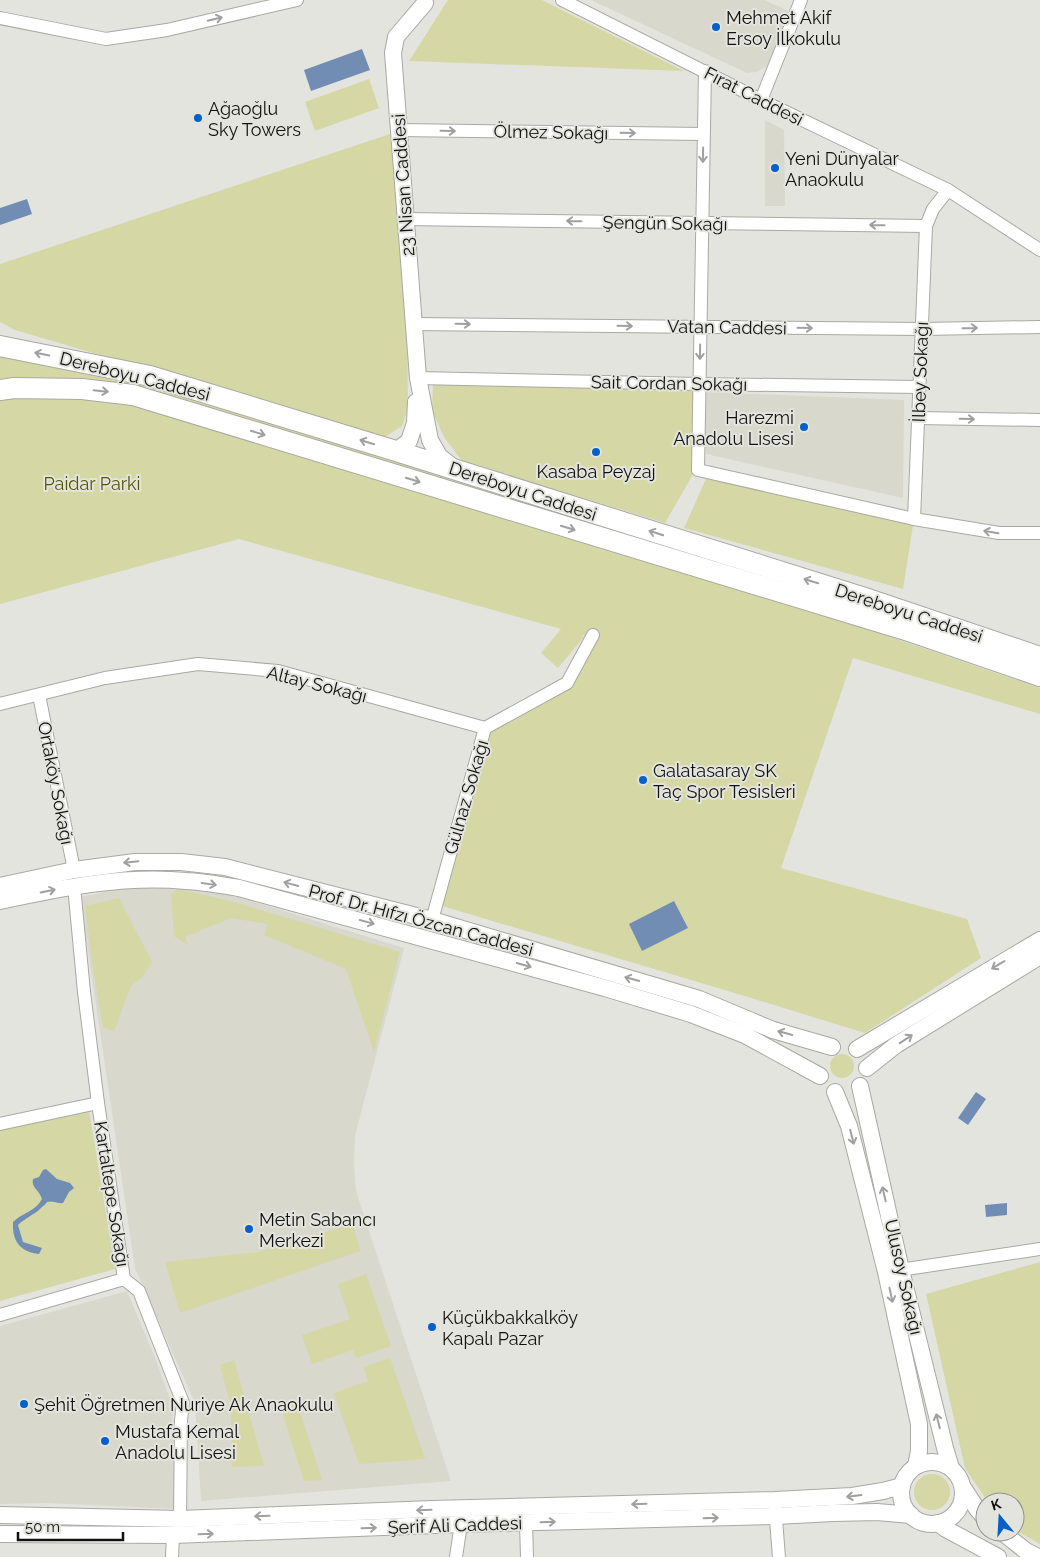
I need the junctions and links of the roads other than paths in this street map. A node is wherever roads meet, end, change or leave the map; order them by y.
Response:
1 (298, 0) edge
2 (562, 0) edge
3 (801, 0) edge
4 (429, 1) edge
5 (0, 18) edge
6 (705, 71) junction
7 (761, 100) junction
8 (399, 130) junction
9 (703, 134) junction
10 (948, 190) junction
11 (405, 219) junction
12 (702, 223) junction
13 (926, 226) junction
14 (1040, 250) edge
15 (414, 324) junction
16 (700, 327) junction
17 (1040, 327) edge
18 (922, 329) junction
19 (1, 345) edge
20 (418, 378) junction
21 (699, 384) junction
22 (919, 387) junction
23 (0, 390) edge
24 (918, 418) junction
25 (1040, 420) edge
26 (396, 450) junction
27 (456, 469) junction
28 (914, 519) junction
29 (1040, 533) edge
30 (593, 635) dead end
31 (1040, 657) edge
32 (1040, 676) edge
33 (39, 695) junction
34 (0, 704) edge
35 (486, 728) junction
36 (74, 878) junction
37 (0, 886) edge
38 (0, 901) edge
39 (432, 920) junction
40 (425, 938) junction
41 (1040, 940) edge
42 (1040, 956) edge
43 (832, 1047) junction
44 (857, 1049) junction
45 (867, 1068) junction
46 (820, 1076) junction
47 (860, 1086) junction
48 (835, 1092) junction
49 (98, 1103) junction
50 (0, 1124) edge
51 (1040, 1248) edge
52 (894, 1271) junction
53 (124, 1279) junction
54 (0, 1315) edge
55 (916, 1466) junction
56 (951, 1468) junction
57 (902, 1486) junction
58 (964, 1489) junction
59 (975, 1506) edge
60 (775, 1508) junction
61 (911, 1515) junction
62 (0, 1516) edge
63 (460, 1516) junction
64 (180, 1519) junction
65 (526, 1523) junction
66 (938, 1524) junction
67 (0, 1534) edge
68 (173, 1535) junction
69 (1015, 1542) edge
70 (172, 1557) edge
71 (456, 1557) edge
72 (527, 1557) edge
73 (778, 1557) edge
74 (998, 1557) edge
75 (1038, 1557) edge

5 -> 1 street
2 - 6 street, Fırat Caddesi
3 - 7 street
4 - 8 street, 23 Nisan Caddesi
6 - 7 street, Fırat Caddesi
6 - 9 street
7 - 10 street, Fırat Caddesi
8 -> 9 street, Ölmez Sokağı
8 - 11 street, 23 Nisan Caddesi
9 -> 12 street
10 - 13 street
10 - 14 street, Fırat Caddesi
12 -> 11 street, Şengün Sokağı
11 - 15 street, 23 Nisan Caddesi
13 -> 12 street, Şengün Sokağı
12 - 16 street
13 - 18 street, İlbey Sokağı
15 -> 16 street, Vatan Caddesi
15 - 20 street, 23 Nisan Caddesi
16 -> 18 street, Vatan Caddesi
16 -> 21 street
18 -> 17 street, Vatan Caddesi
18 - 22 street, İlbey Sokağı
26 -> 19 main road, Dereboyu Caddesi
20 - 21 street, Sait Cordan Sokağı
20 - 26 street
20 - 27 street
21 - 22 street, Sait Cordan Sokağı
21 - 28 street
22 - 24 street, İlbey Sokağı
23 -> 32 main road, Dereboyu Caddesi
24 -> 25 street
24 - 28 street, İlbey Sokağı
26 - 27 main road, Dereboyu Caddesi
31 -> 27 main road, Dereboyu Caddesi
29 -> 28 street
30 - 35 street, Gülnaz Sokağı
33 - 34 street, Altay Sokağı
33 - 35 street, Altay Sokağı
33 - 36 street, Ortaköy Sokağı
35 - 39 street, Gülnaz Sokağı
36 - 37 street, Prof. Dr. Hıfzı Özcan Caddesi
38 -> 36 street, Prof. Dr. Hıfzı Özcan Caddesi
39 -> 36 street, Prof. Dr. Hıfzı Özcan Caddesi
36 -> 40 street, Prof. Dr. Hıfzı Özcan Caddesi
36 - 49 street, Kartaltepe Sokağı
39 - 40 street
43 -> 39 street, Prof. Dr. Hıfzı Özcan Caddesi
40 -> 46 street, Prof. Dr. Hıfzı Özcan Caddesi
41 -> 44 street
45 -> 42 street
43 - 44 street, Prof. Dr. Hıfzı Özcan Caddesi
43 - 46 street
44 - 45 street
45 - 47 street
46 - 48 street, Prof. Dr. Hıfzı Özcan Caddesi
47 - 48 street
52 -> 47 street, Ulusoy Sokağı
48 -> 52 street, Ulusoy Sokağı
49 - 50 street
49 - 53 street, Kartaltepe Sokağı
51 - 52 street
52 -> 55 street, Ulusoy Sokağı
56 -> 52 street, Ulusoy Sokağı
53 - 54 street
53 - 64 street, Kartaltepe Sokağı
55 - 56 street
55 - 57 street, Ulusoy Sokağı
56 - 58 street, Ulusoy Sokağı
57 -> 60 street, Şerif Ali Caddesi
57 - 61 street
58 - 59 street, Ulusoy Sokağı
58 - 66 street
60 - 61 street, Şerif Ali Caddesi
60 -> 63 street, Şerif Ali Caddesi
65 -> 60 street, Şerif Ali Caddesi
60 - 73 street
61 - 66 street
62 - 64 street, Şerif Ali Caddesi
63 -> 64 street, Şerif Ali Caddesi
63 - 65 street, Şerif Ali Caddesi
68 -> 63 street, Şerif Ali Caddesi
63 - 71 street
64 - 68 street
65 - 72 street
66 - 74 street
67 - 68 street, Şerif Ali Caddesi
68 - 70 street
69 - 75 street

